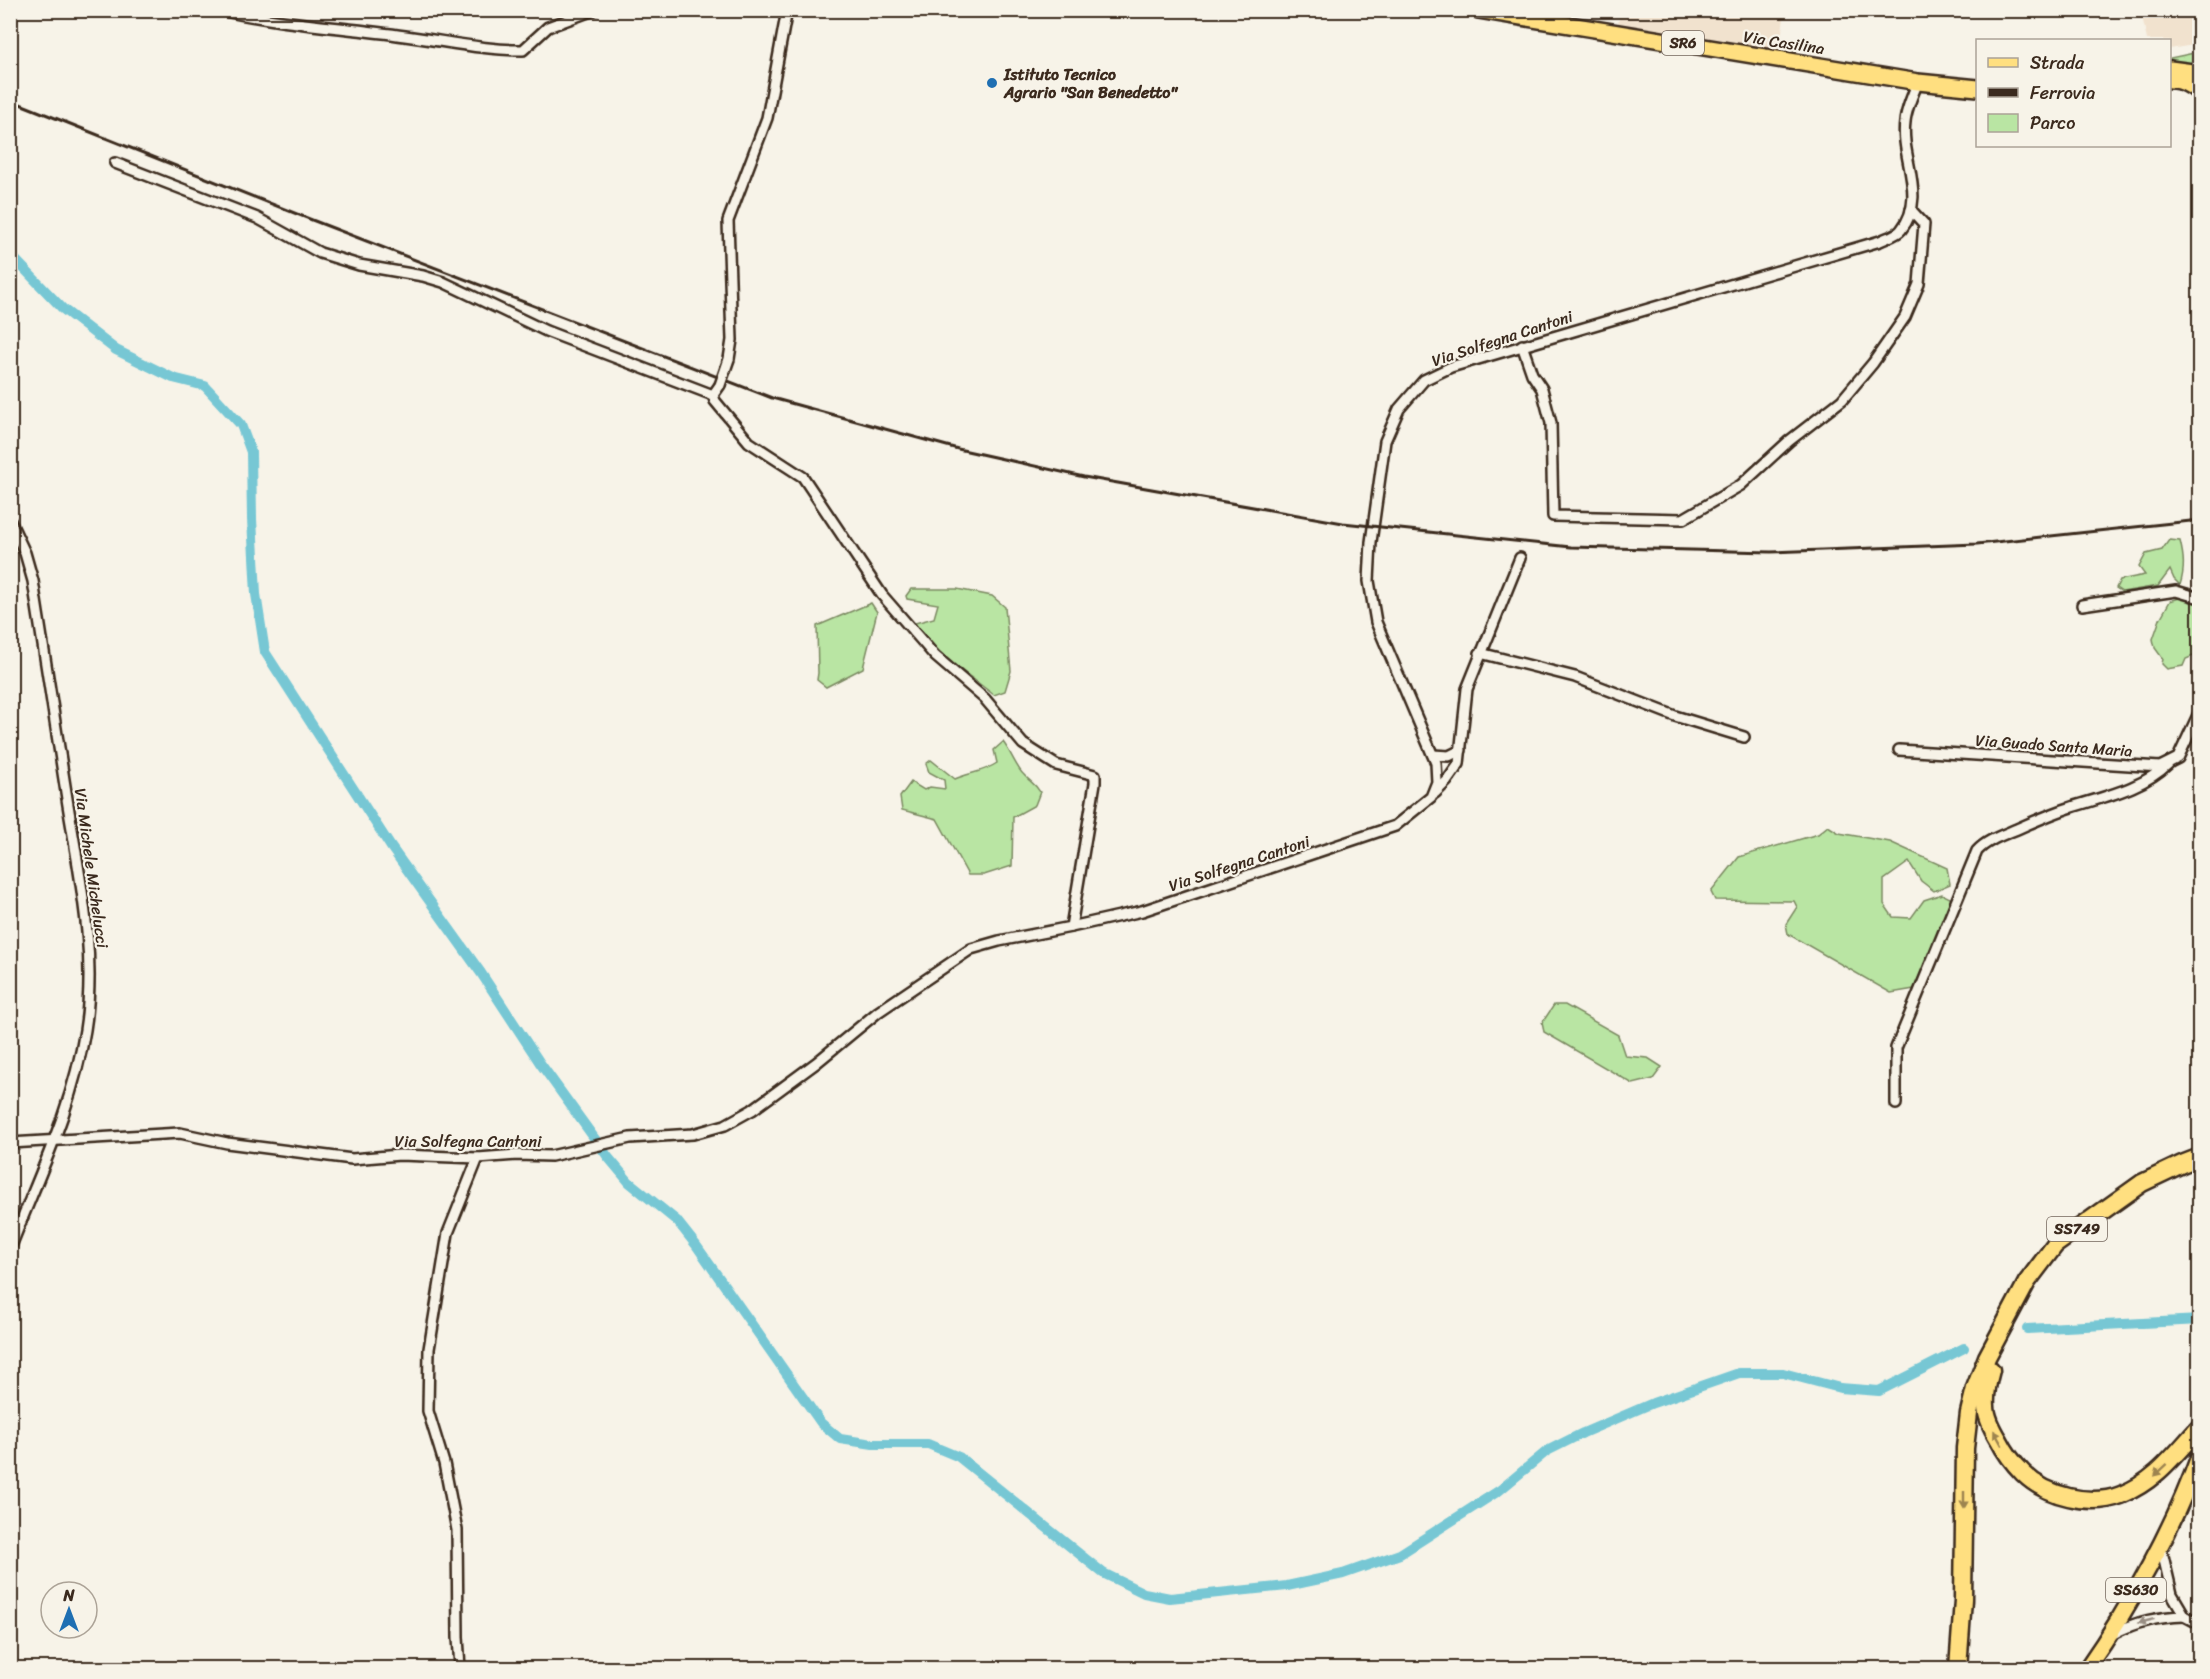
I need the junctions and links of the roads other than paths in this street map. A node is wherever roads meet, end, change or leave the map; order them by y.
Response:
1 (220, 10) edge
2 (594, 10) edge
3 (787, 10) edge
4 (1478, 10) edge
5 (2171, 69) edge
6 (2199, 73) edge
7 (2171, 80) edge
8 (1918, 82) junction
9 (1976, 88) edge
10 (2199, 93) edge
11 (114, 163) dead end
12 (1911, 210) junction
13 (1522, 345) junction
14 (713, 395) junction
15 (10, 521) edge
16 (1520, 558) dead end
17 (2199, 598) edge
18 (2082, 605) dead end
19 (1480, 654) junction
20 (2199, 711) edge
21 (2195, 734) edge
22 (1744, 737) dead end
23 (1461, 750) junction
24 (1899, 750) dead end
25 (1433, 755) junction
26 (2168, 764) junction
27 (1431, 797) junction
28 (1071, 927) junction
29 (1896, 1104) dead end
30 (54, 1141) junction
31 (10, 1143) edge
32 (478, 1158) junction
33 (2199, 1158) edge
34 (10, 1249) edge
35 (1995, 1342) junction
36 (2199, 1427) edge
37 (2199, 1454) edge
38 (2160, 1542) junction
39 (2185, 1616) junction
40 (2199, 1624) edge
41 (2109, 1636) junction
42 (460, 1668) edge
43 (1958, 1668) edge
44 (2087, 1668) edge

1 - 2 street
3 - 14 street, bridge
4 - 8 main road, Via Casilina / SR6
5 - 6 main road
7 - 10 main road
8 - 9 main road, Via Casilina / SR6
8 - 12 street
11 - 14 street
12 - 13 street, Via Solfegna Cantoni
12 - 13 street
13 - 25 street, Via Solfegna Cantoni
14 - 28 street
15 - 30 street, Via Michele Michelucci
16 - 19 street
17 - 18 street
19 - 22 street
19 - 23 street
20 - 21 street
21 - 26 street
23 - 25 street
23 - 27 street
24 - 26 street, Via Guado Santa Maria
25 - 27 street, Via Solfegna Cantoni
26 - 29 street
27 - 28 street, Via Solfegna Cantoni
28 - 32 street, Via Solfegna Cantoni
30 - 31 street, Via Solfegna Cantoni
30 - 32 street, Via Solfegna Cantoni
30 - 34 street, Via Michele Michelucci
32 - 42 street
33 - 35 highway, SS749
36 -> 35 highway
35 -> 43 highway
37 - 38 main road, SS630
38 - 39 street
38 - 41 main road, SS630
39 - 40 street
39 -> 41 street
41 - 44 main road, SS630

